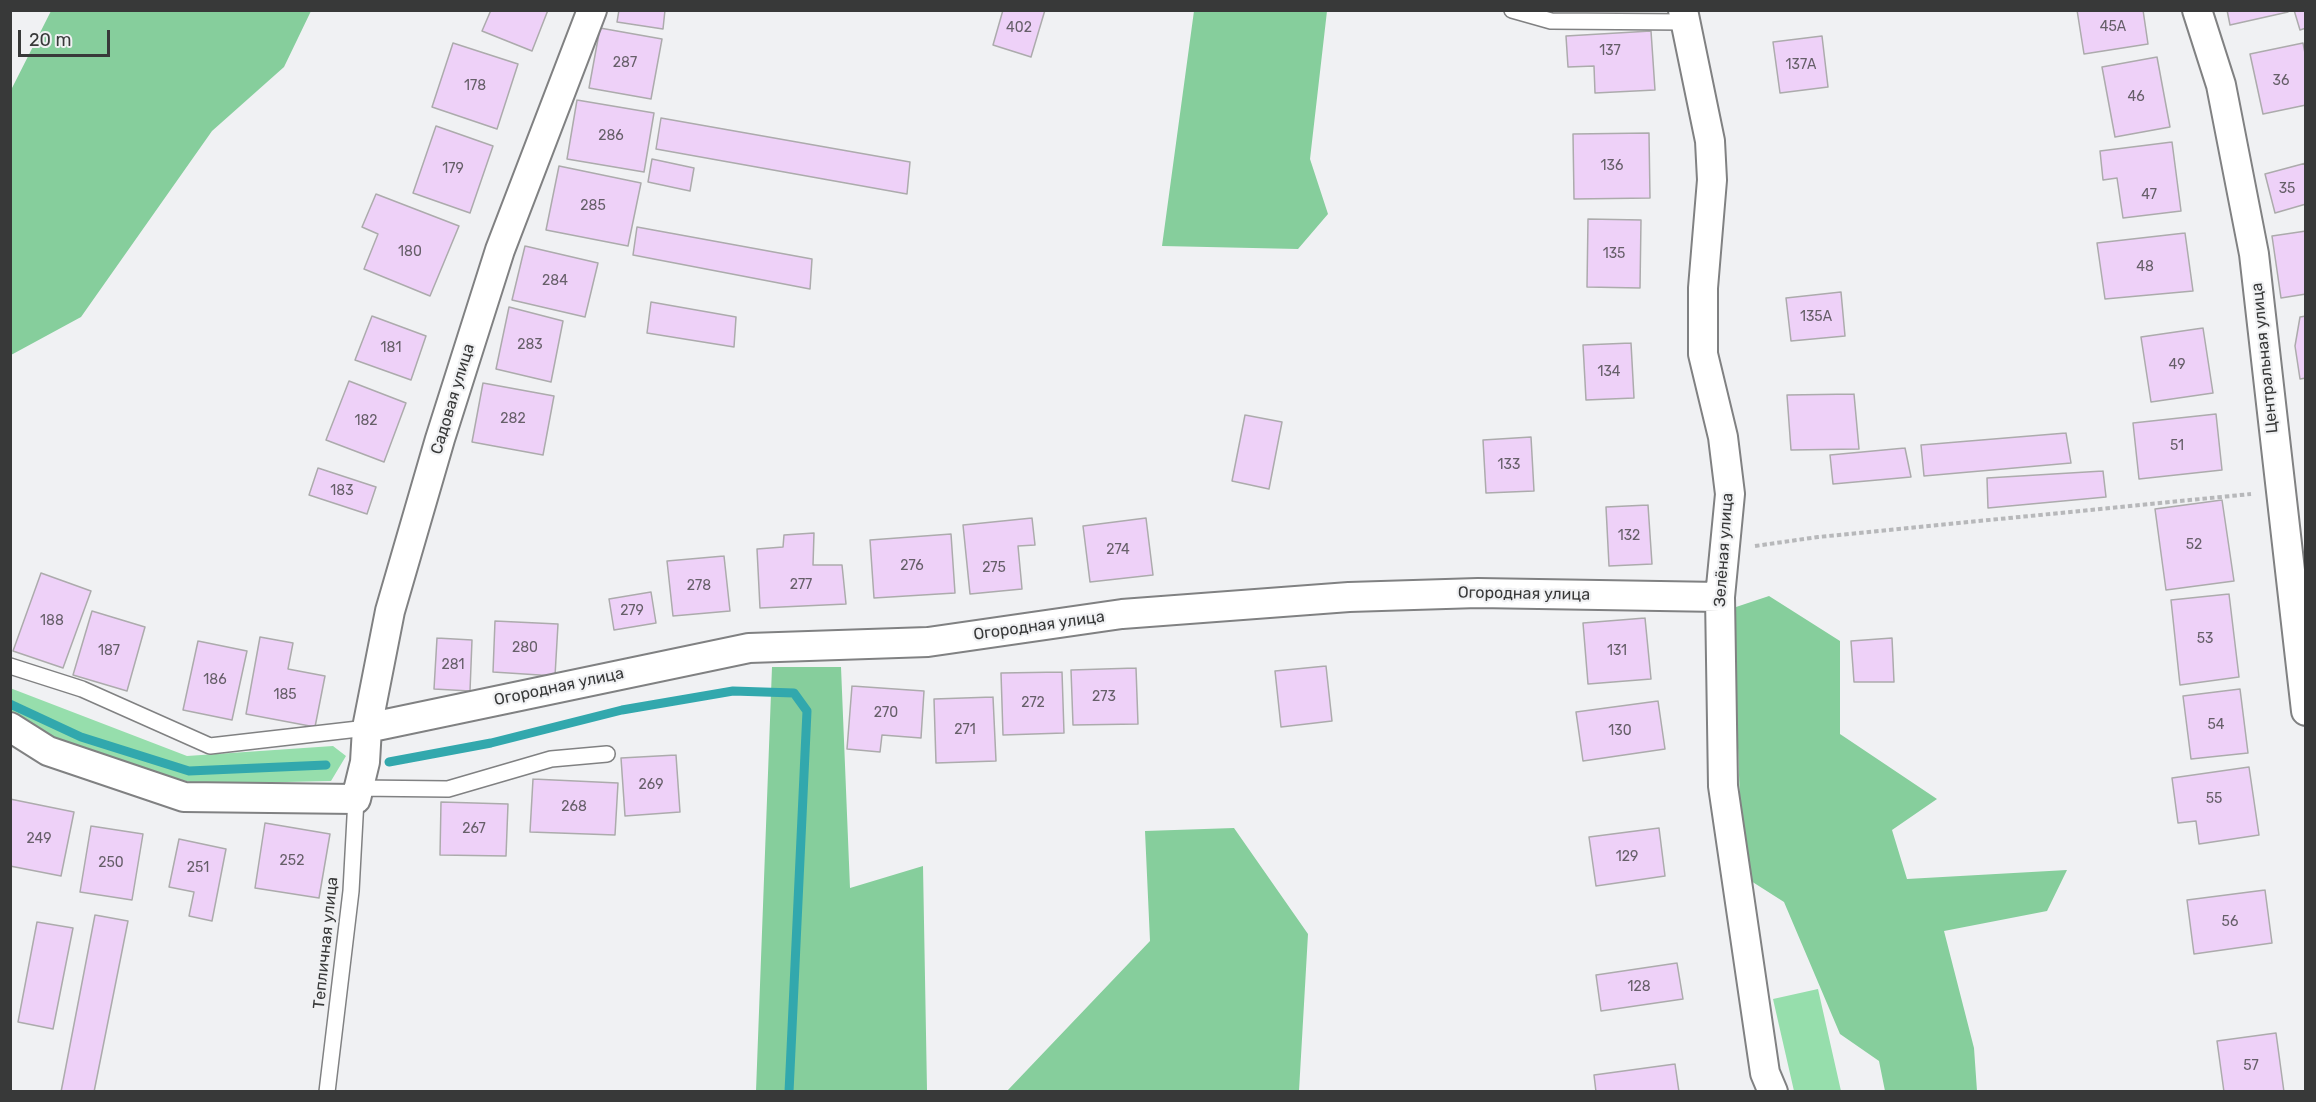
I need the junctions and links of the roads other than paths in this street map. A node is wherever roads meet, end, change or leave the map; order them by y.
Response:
1 (592, 10) edge
2 (1512, 10) edge
3 (2197, 10) edge
4 (1685, 16) edge
5 (1720, 597) junction
6 (10, 666) edge
7 (2306, 711) edge
8 (10, 727) edge
9 (367, 728) junction
10 (607, 754) dead end
11 (357, 794) junction
12 (327, 1092) edge
13 (1773, 1092) edge

1 - 9 street, Садовая улица
2 - 4 lane
3 - 7 street, Центральная улица
4 - 5 street, Зелёная улица
5 - 9 street, Огородная улица
5 - 13 street, Зелёная улица
6 - 9 lane
8 - 11 street
9 - 11 street, Садовая улица
10 - 11 lane
11 - 12 lane, Тепличная улица

